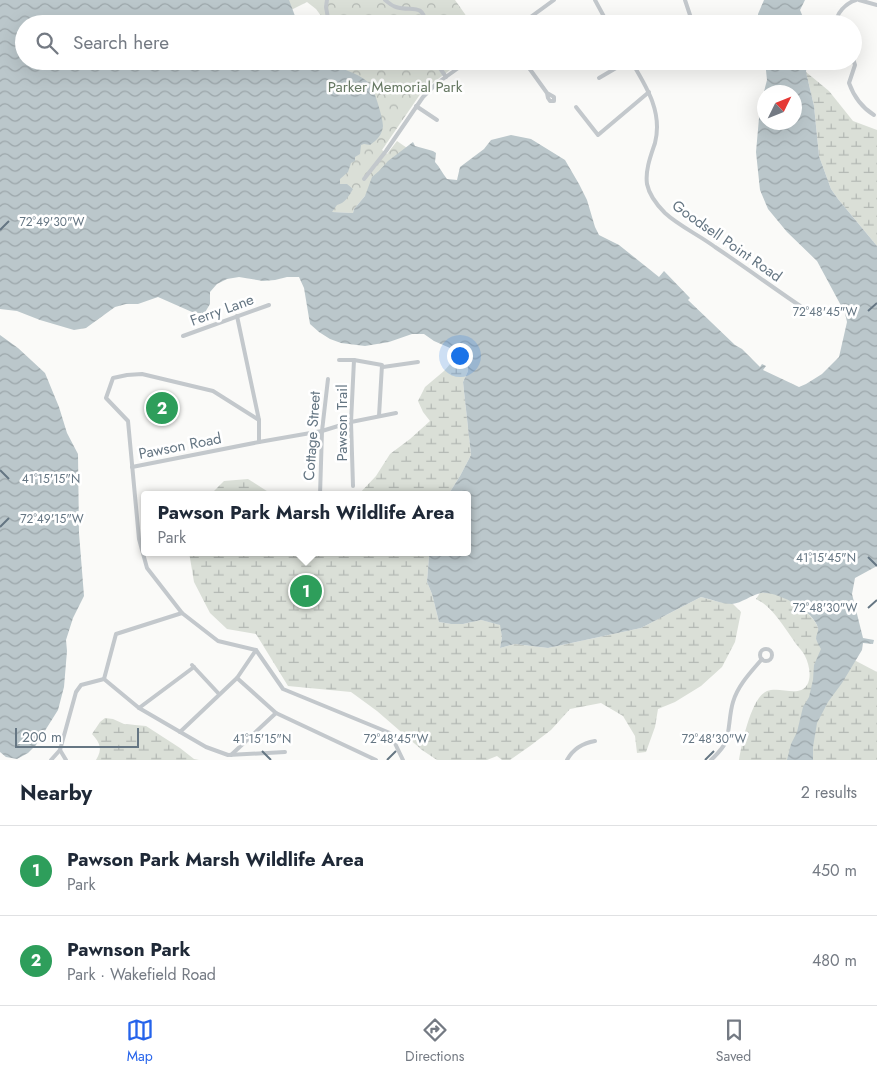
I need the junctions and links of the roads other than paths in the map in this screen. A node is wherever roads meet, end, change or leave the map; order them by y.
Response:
1 (327, 0) edge
2 (385, 0) edge
3 (554, 0) edge
4 (595, 0) edge
5 (685, 0) edge
6 (857, 0) edge
7 (877, 5) edge
8 (327, 15) edge
9 (424, 15) edge
10 (533, 15) edge
11 (603, 15) edge
12 (690, 15) edge
13 (838, 15) edge
14 (441, 70) edge
15 (456, 70) edge
16 (531, 70) edge
17 (614, 70) edge
18 (636, 70) edge
19 (853, 70) edge
20 (446, 77) junction
21 (599, 78) dead end
22 (649, 92) junction
23 (548, 93) dead end
24 (416, 106) junction
25 (576, 107) dead end
26 (874, 115) dead end
27 (437, 120) dead end
28 (364, 179) dead end
29 (269, 305) dead end
30 (812, 314) dead end
31 (237, 316) junction
32 (183, 336) dead end
33 (339, 360) dead end
34 (354, 360) junction
35 (418, 362) dead end
36 (382, 367) junction
37 (328, 379) dead end
38 (396, 413) dead end
39 (379, 416) junction
40 (259, 420) junction
41 (352, 422) junction
42 (322, 432) junction
43 (259, 442) junction
44 (132, 467) junction
45 (354, 486) dead end
46 (320, 491) edge
47 (141, 546) edge
48 (144, 556) edge
49 (182, 613) junction
50 (256, 650) junction
51 (762, 659) dead end
52 (237, 678) junction
53 (104, 679) junction
54 (219, 694) junction
55 (139, 708) junction
56 (276, 713) junction
57 (180, 732) junction
58 (596, 741) dead end
59 (60, 750) junction
60 (285, 752) dead end
61 (231, 755) junction
62 (51, 760) edge
63 (66, 760) edge
64 (376, 760) edge
65 (403, 760) edge
66 (567, 760) edge
67 (711, 760) edge

1 - 8 street
2 - 9 street
3 - 10 street
4 - 11 street
5 - 12 street
6 - 7 street
6 - 13 street
14 - 20 street
15 - 20 street
16 - 23 street
17 - 21 street
18 - 22 street, Goodsell Point Road
19 - 26 street
20 - 24 street
22 - 25 street
22 - 30 street, Goodsell Point Road
24 - 27 street
24 - 28 street
29 - 31 street, Ferry Lane
31 - 32 street, Ferry Lane
31 - 40 street
33 - 34 street
34 - 36 street
34 - 41 street, Pawson Trail
35 - 36 street
36 - 39 street
37 - 42 street, Cottage Street
38 - 39 street, Pawson Road
39 - 41 street, Pawson Road
40 - 43 street
40 - 44 street
41 - 42 street, Pawson Road
41 - 45 street, Pawson Trail
42 - 43 street, Pawson Road
42 - 46 street, Cottage Street
43 - 44 street, Pawson Road
44 - 47 street, Pawson Road
48 - 49 street, Pawson Road
49 - 50 street, Pawson Road
49 - 53 street
50 - 52 street
50 - 65 street
51 - 67 street
52 - 54 street
52 - 56 street
53 - 55 street
53 - 59 street
54 - 55 street
54 - 57 street
55 - 57 street
56 - 61 street
56 - 64 street
57 - 61 street
58 - 66 street
59 - 62 street
59 - 63 street
60 - 61 street

